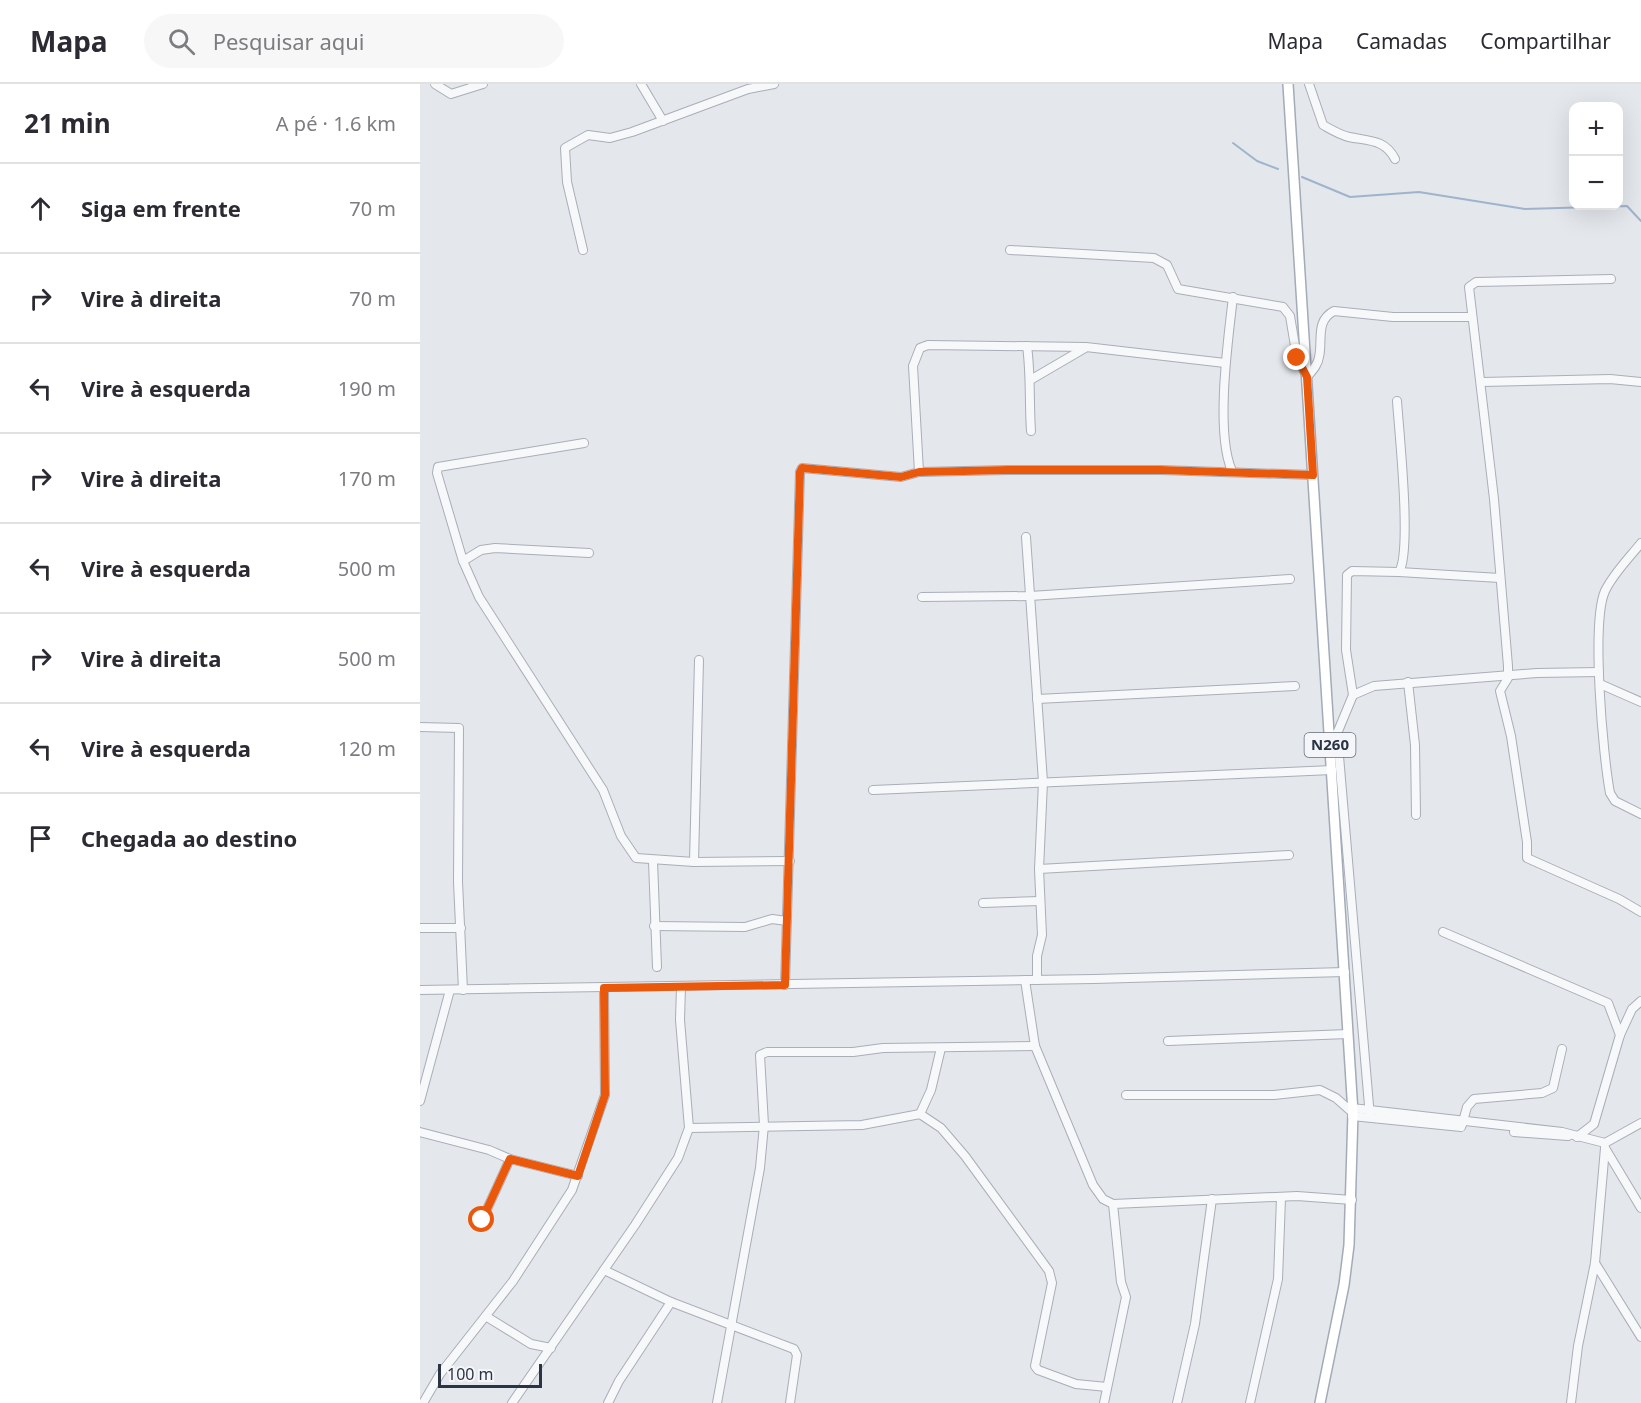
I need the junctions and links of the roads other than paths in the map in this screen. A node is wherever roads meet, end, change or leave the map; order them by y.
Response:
1 (435, 84) edge
2 (483, 84) edge
3 (641, 84) edge
4 (774, 84) edge
5 (1288, 84) edge
6 (1309, 84) edge
7 (663, 121) junction
8 (1395, 159) dead end
9 (583, 250) dead end
10 (1010, 250) dead end
11 (1611, 279) dead end
12 (1233, 297) junction
13 (1472, 317) junction
14 (1028, 346) junction
15 (1086, 347) junction
16 (1225, 363) junction
17 (1307, 377) junction
18 (1032, 379) junction
19 (1482, 382) junction
20 (1641, 382) edge
21 (1397, 400) dead end
22 (1031, 431) dead end
23 (584, 443) dead end
24 (1232, 471) junction
25 (919, 472) junction
26 (1313, 475) junction
27 (1026, 537) dead end
28 (1641, 543) edge
29 (589, 553) dead end
30 (463, 561) junction
31 (1399, 572) junction
32 (1500, 578) junction
33 (1290, 579) dead end
34 (1030, 596) junction
35 (922, 597) dead end
36 (699, 660) dead end
37 (1599, 672) junction
38 (1508, 678) junction
39 (1408, 682) junction
40 (1600, 684) junction
41 (1295, 686) dead end
42 (1353, 696) junction
43 (1037, 699) junction
44 (1641, 702) edge
45 (420, 727) edge
46 (1337, 733) junction
47 (1330, 752) junction
48 (1332, 770) junction
49 (1043, 782) junction
50 (873, 790) dead end
51 (1641, 814) edge
52 (1416, 815) dead end
53 (1289, 855) dead end
54 (653, 861) junction
55 (790, 861) junction
56 (694, 862) junction
57 (1039, 869) junction
58 (1040, 901) junction
59 (983, 903) dead end
60 (1641, 912) edge
61 (787, 921) junction
62 (654, 926) junction
63 (461, 927) junction
64 (420, 928) edge
65 (1443, 932) dead end
66 (657, 967) dead end
67 (1345, 972) junction
68 (1025, 980) junction
69 (1037, 980) junction
70 (785, 985) junction
71 (681, 987) junction
72 (604, 988) junction
73 (420, 990) edge
74 (450, 990) junction
75 (463, 990) junction
76 (1641, 1001) edge
77 (1348, 1034) junction
78 (1620, 1035) junction
79 (1168, 1041) dead end
80 (1035, 1046) junction
81 (941, 1048) junction
82 (1562, 1049) dead end
83 (1126, 1095) dead end
84 (420, 1101) edge
85 (1352, 1113) junction
86 (920, 1114) junction
87 (1369, 1114) junction
88 (1641, 1123) edge
89 (1462, 1124) junction
90 (764, 1125) junction
91 (689, 1128) junction
92 (420, 1132) edge
93 (1574, 1136) junction
94 (1605, 1145) junction
95 (510, 1159) junction
96 (578, 1176) junction
97 (1281, 1198) junction
98 (1212, 1199) junction
99 (1352, 1200) junction
100 (1113, 1204) junction
101 (1641, 1208) edge
102 (482, 1220) dead end
103 (1595, 1263) junction
104 (604, 1270) junction
105 (671, 1302) junction
106 (487, 1317) junction
107 (731, 1325) junction
108 (1641, 1336) edge
109 (550, 1348) junction
110 (1107, 1387) junction
111 (423, 1403) edge
112 (512, 1403) edge
113 (608, 1403) edge
114 (717, 1403) edge
115 (790, 1403) edge
116 (1104, 1403) edge
117 (1177, 1403) edge
118 (1250, 1403) edge
119 (1320, 1403) edge
120 (1571, 1403) edge

1 - 2 street
3 - 7 street
4 - 7 street
5 - 17 main road, N260
6 - 8 street
7 - 9 street
10 - 12 street
11 - 13 street
12 - 16 street
12 - 17 street
13 - 17 street
13 - 19 street
14 - 15 street
14 - 18 street
14 - 25 street
15 - 16 street
15 - 18 street
16 - 24 street
17 - 26 main road, N260
18 - 22 street
19 - 20 street
19 - 32 street
21 - 31 street
23 - 30 street
24 - 25 street
24 - 26 street
25 - 55 street
26 - 47 main road, N260
27 - 34 street
28 - 37 street
29 - 30 street
30 - 54 street
31 - 32 street
31 - 42 street
32 - 38 street
33 - 34 street
34 - 35 street
34 - 43 street
36 - 56 street
37 - 38 street
37 - 40 street
38 - 39 street
38 - 60 street
39 - 42 street
39 - 52 street
40 - 44 street
40 - 51 street
41 - 43 street
42 - 46 street
43 - 49 street
45 - 63 street
46 - 47 street
46 - 87 street
47 - 48 main road, N260
48 - 49 street
48 - 67 main road, N260
49 - 50 street
49 - 57 street
53 - 57 street
54 - 56 street
54 - 62 street
55 - 56 street
55 - 61 street
57 - 58 street
58 - 59 street
58 - 69 street
61 - 62 street
61 - 70 street
62 - 66 street
63 - 64 street
63 - 75 street
65 - 78 street
67 - 69 street
67 - 77 main road, N260
68 - 69 street
68 - 70 street
68 - 80 street
70 - 71 street
71 - 72 street
71 - 91 street
72 - 75 street
72 - 96 street
73 - 74 street
74 - 75 street
74 - 84 street
76 - 78 street
77 - 79 street
77 - 85 main road, N260
78 - 93 street
80 - 81 street
80 - 100 street
81 - 86 street
81 - 90 street
82 - 89 street
83 - 85 street
85 - 87 street
85 - 99 main road, N260
86 - 90 street
86 - 110 street
87 - 89 street
88 - 94 street
89 - 93 street
90 - 91 street
90 - 107 street
91 - 104 street
92 - 95 street
93 - 94 street
94 - 101 street
94 - 103 street
95 - 96 street
95 - 102 street
96 - 106 street
97 - 98 street
97 - 99 street
97 - 118 street
98 - 100 street
98 - 117 street
99 - 119 main road, N260
100 - 110 street
103 - 108 street
103 - 120 street
104 - 105 street
104 - 109 street
105 - 107 street
105 - 113 street
106 - 109 street
106 - 111 street
107 - 114 street
107 - 115 street
109 - 112 street
110 - 116 street

